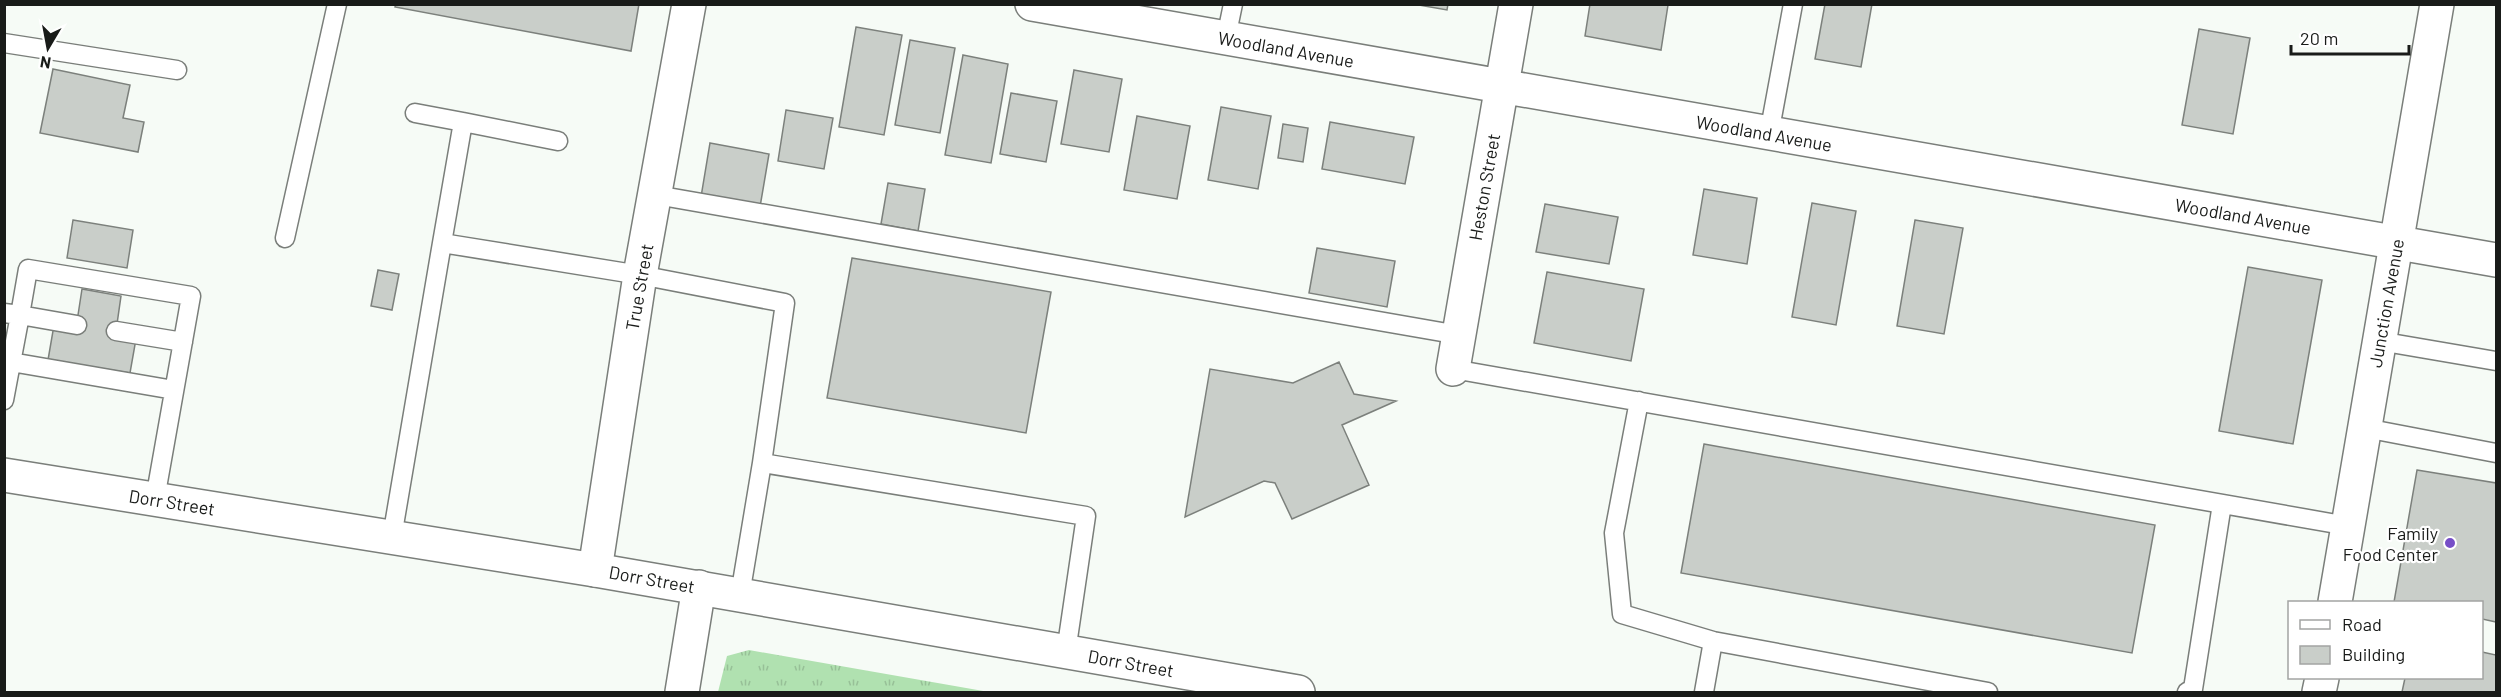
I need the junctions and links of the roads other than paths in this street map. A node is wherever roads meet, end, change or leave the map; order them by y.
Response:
1 (337, 4) edge
2 (689, 4) edge
3 (1032, 4) edge
4 (1233, 4) edge
5 (1516, 4) edge
6 (1793, 4) edge
7 (2437, 4) edge
8 (1226, 38) junction
9 (4, 43) edge
10 (177, 70) dead end
11 (1502, 87) junction
12 (415, 113) dead end
13 (463, 122) junction
14 (1769, 134) junction
15 (558, 141) dead end
16 (656, 195) junction
17 (285, 238) dead end
18 (442, 243) junction
19 (2396, 243) junction
20 (2496, 260) edge
21 (640, 276) junction
22 (12, 314) edge
23 (76, 325) dead end
24 (116, 331) dead end
25 (1459, 335) junction
26 (2379, 341) junction
27 (183, 342) junction
28 (2496, 361) edge
29 (11, 362) junction
30 (1453, 369) joint
31 (174, 390) junction
32 (4, 400) edge
33 (1639, 401) junction
34 (2365, 428) junction
35 (2496, 453) edge
36 (762, 463) junction
37 (4, 475) edge
38 (155, 499) junction
39 (2222, 504) junction
40 (2348, 526) junction
41 (392, 537) junction
42 (595, 570) junction
43 (699, 587) junction
44 (740, 595) junction
45 (2335, 601) edge
46 (1713, 641) junction
47 (1066, 652) junction
48 (682, 693) edge
49 (1298, 693) edge
50 (1704, 693) edge
51 (1988, 693) edge
52 (2187, 693) edge

1 - 17 lane
2 - 16 street, True Street
3 - 8 street, Woodland Avenue
4 - 8 lane
5 - 11 street, Heston Street
6 - 14 lane
7 - 19 street, Junction Avenue
8 - 11 street, Woodland Avenue
9 - 10 lane
11 - 14 street, Woodland Avenue
11 - 25 street, Heston Street
12 - 13 lane
13 - 15 lane
13 - 18 lane
14 - 19 street, Woodland Avenue
16 - 21 street, True Street
16 - 25 lane
18 - 21 lane
18 - 41 lane
19 - 20 street, Woodland Avenue
19 - 26 street, Junction Avenue
21 - 36 lane
21 - 42 street, True Street
22 - 23 lane
22 - 27 lane
22 - 29 lane
24 - 27 lane
25 - 30 street, Heston Street
26 - 28 lane
26 - 34 street, Junction Avenue
27 - 31 lane
29 - 31 lane
29 - 32 lane
30 - 33 lane
31 - 38 lane
33 - 39 lane
33 - 46 lane
34 - 35 lane
34 - 40 street, Junction Avenue
36 - 44 lane
36 - 47 lane
37 - 38 street, Dorr Street
38 - 41 street, Dorr Street
39 - 40 lane
39 - 52 lane
40 - 45 street, Junction Avenue
41 - 42 street, Dorr Street
42 - 43 street, Dorr Street
43 - 44 street, Dorr Street
43 - 48 street
44 - 47 street, Dorr Street
46 - 50 lane
46 - 51 lane
47 - 49 street, Dorr Street

